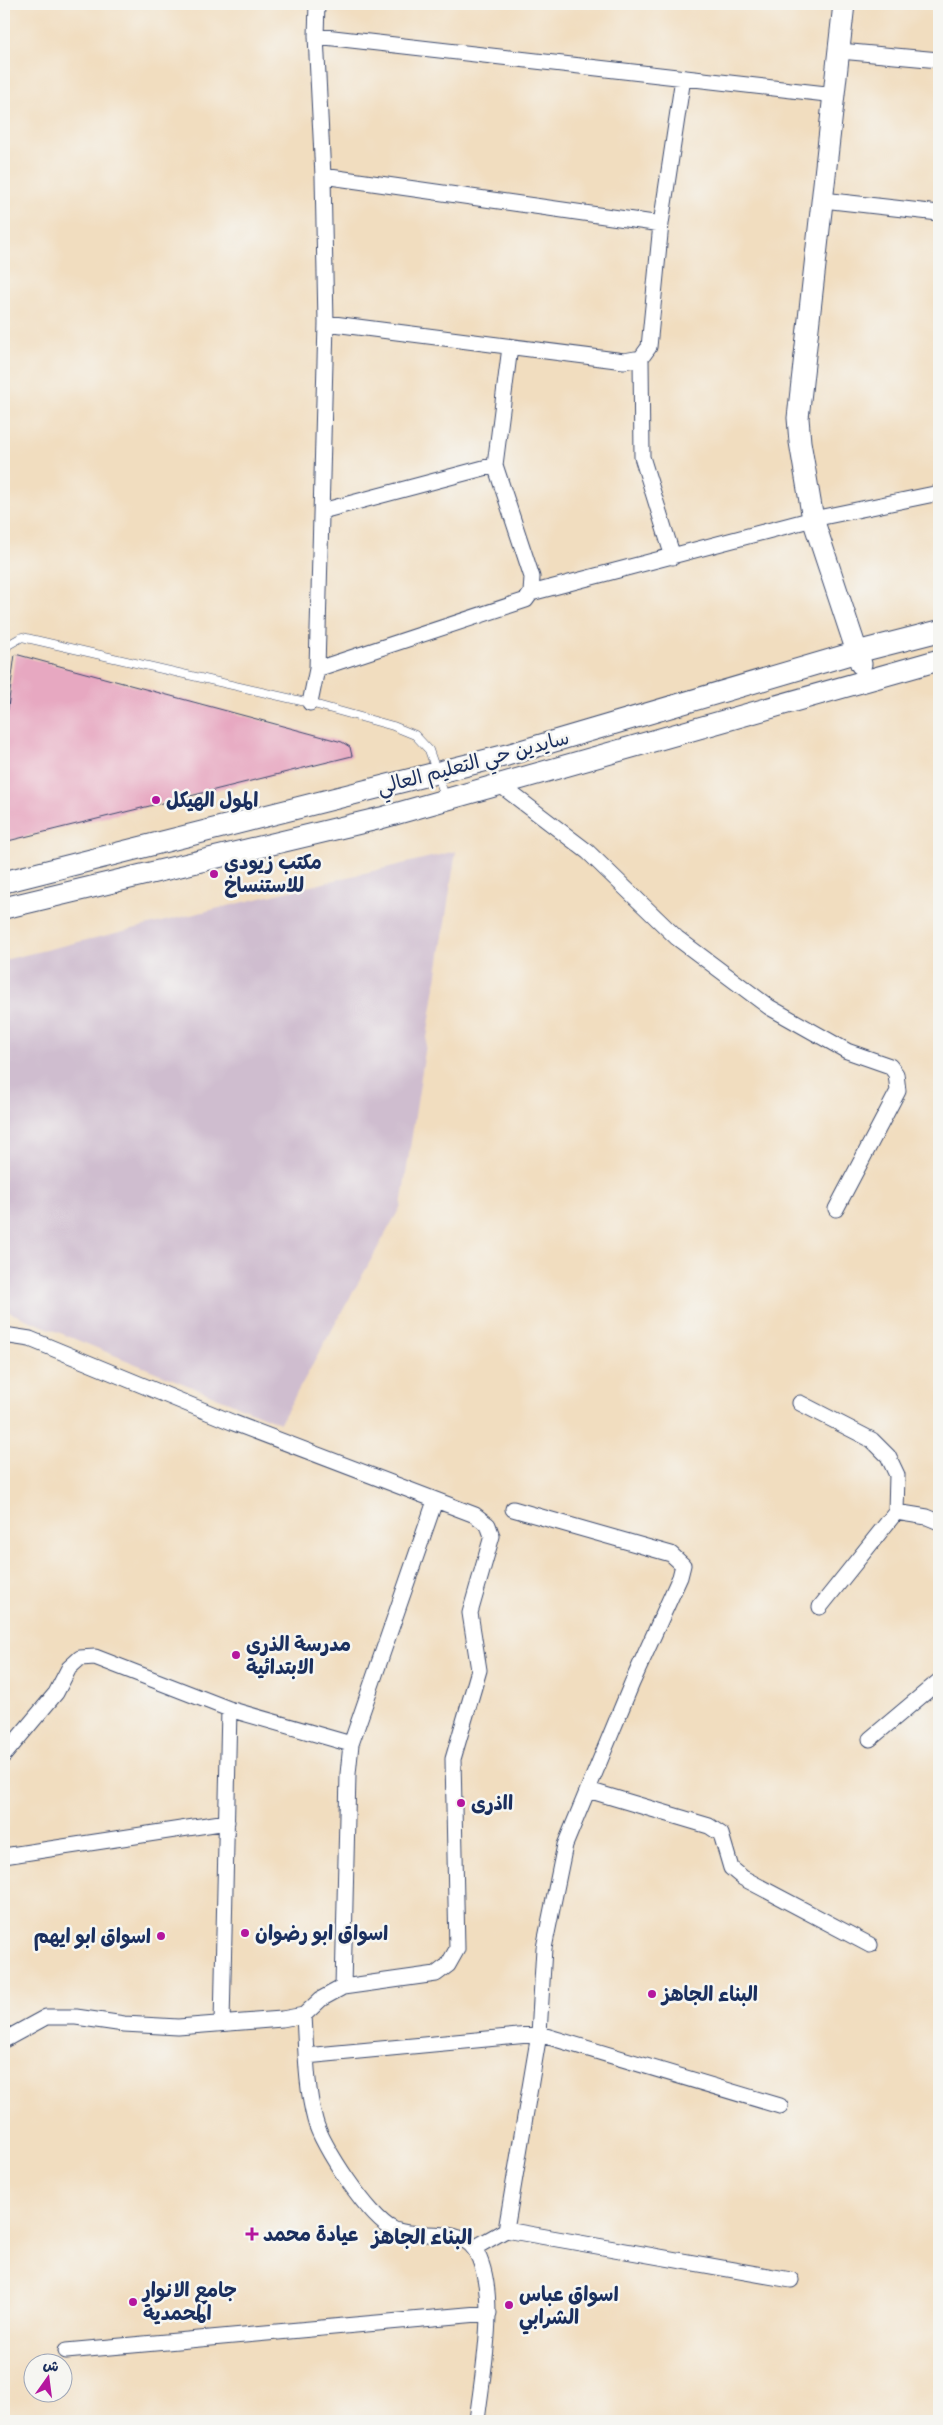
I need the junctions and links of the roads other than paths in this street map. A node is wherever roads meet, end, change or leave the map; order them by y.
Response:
1 (317, 4) edge
2 (844, 4) edge
3 (316, 36) junction
4 (840, 51) junction
5 (939, 60) edge
6 (683, 78) junction
7 (835, 95) junction
8 (323, 176) junction
9 (823, 200) junction
10 (939, 213) edge
11 (661, 224) junction
12 (326, 323) junction
13 (510, 347) junction
14 (641, 358) junction
15 (495, 465) junction
16 (939, 493) edge
17 (322, 511) junction
18 (813, 519) junction
19 (673, 557) junction
20 (531, 593) junction
21 (939, 631) edge
22 (857, 652) junction
23 (4, 653) edge
24 (939, 660) edge
25 (317, 669) junction
26 (866, 680) junction
27 (310, 702) junction
28 (438, 772) junction
29 (498, 784) junction
30 (446, 799) junction
31 (4, 882) edge
32 (4, 908) edge
33 (836, 1209) dead end
34 (4, 1335) edge
35 (800, 1403) dead end
36 (435, 1500) junction
37 (513, 1509) dead end
38 (896, 1512) junction
39 (939, 1522) edge
40 (820, 1607) dead end
41 (939, 1681) edge
42 (229, 1709) junction
43 (870, 1739) dead end
44 (351, 1744) junction
45 (4, 1755) edge
46 (588, 1790) junction
47 (227, 1822) junction
48 (4, 1856) edge
49 (870, 1945) dead end
50 (343, 1987) junction
51 (304, 2015) junction
52 (222, 2023) junction
53 (539, 2034) junction
54 (4, 2040) edge
55 (306, 2056) junction
56 (780, 2106) dead end
57 (506, 2230) junction
58 (474, 2248) junction
59 (791, 2280) dead end
60 (489, 2313) junction
61 (66, 2351) dead end
62 (477, 2421) edge

1 - 3 street
2 - 4 main road
3 - 6 street
3 - 8 street
4 - 5 street
4 - 7 main road
6 - 7 street
6 - 11 street
7 - 9 main road
8 - 11 street
8 - 12 street
9 - 10 street
9 - 18 main road
11 - 14 street
12 - 13 street
12 - 17 street
13 - 14 street
13 - 15 street
14 - 19 street
15 - 17 street
15 - 20 street
16 - 18 street
17 - 25 street
18 - 19 street
18 - 22 main road
19 - 20 street
20 - 25 street
21 - 22 main road, سايدين حي التعليم العالي
22 - 26 main road
22 - 28 main road, سايدين حي التعليم العالي
23 - 27 lane
24 - 26 main road, سايدين حي التعليم العالي
25 - 27 street
26 - 29 main road, سايدين حي التعليم العالي
27 - 28 lane
28 - 30 lane
28 - 31 main road, سايدين حي التعليم العالي
29 - 30 main road, سايدين حي التعليم العالي
29 - 33 street
30 - 32 main road, سايدين حي التعليم العالي
34 - 36 street
35 - 38 street
36 - 44 street
36 - 50 street
37 - 46 street
38 - 39 street
38 - 40 street
41 - 43 street
42 - 44 street
42 - 45 street
42 - 47 street
44 - 50 street
46 - 49 street
46 - 53 street
47 - 48 street
47 - 52 street
50 - 51 street
51 - 52 street
51 - 55 street
52 - 54 street
53 - 55 street
53 - 56 street
53 - 57 street
55 - 58 street
57 - 58 street
57 - 59 street
58 - 60 street
60 - 61 street
60 - 62 street

